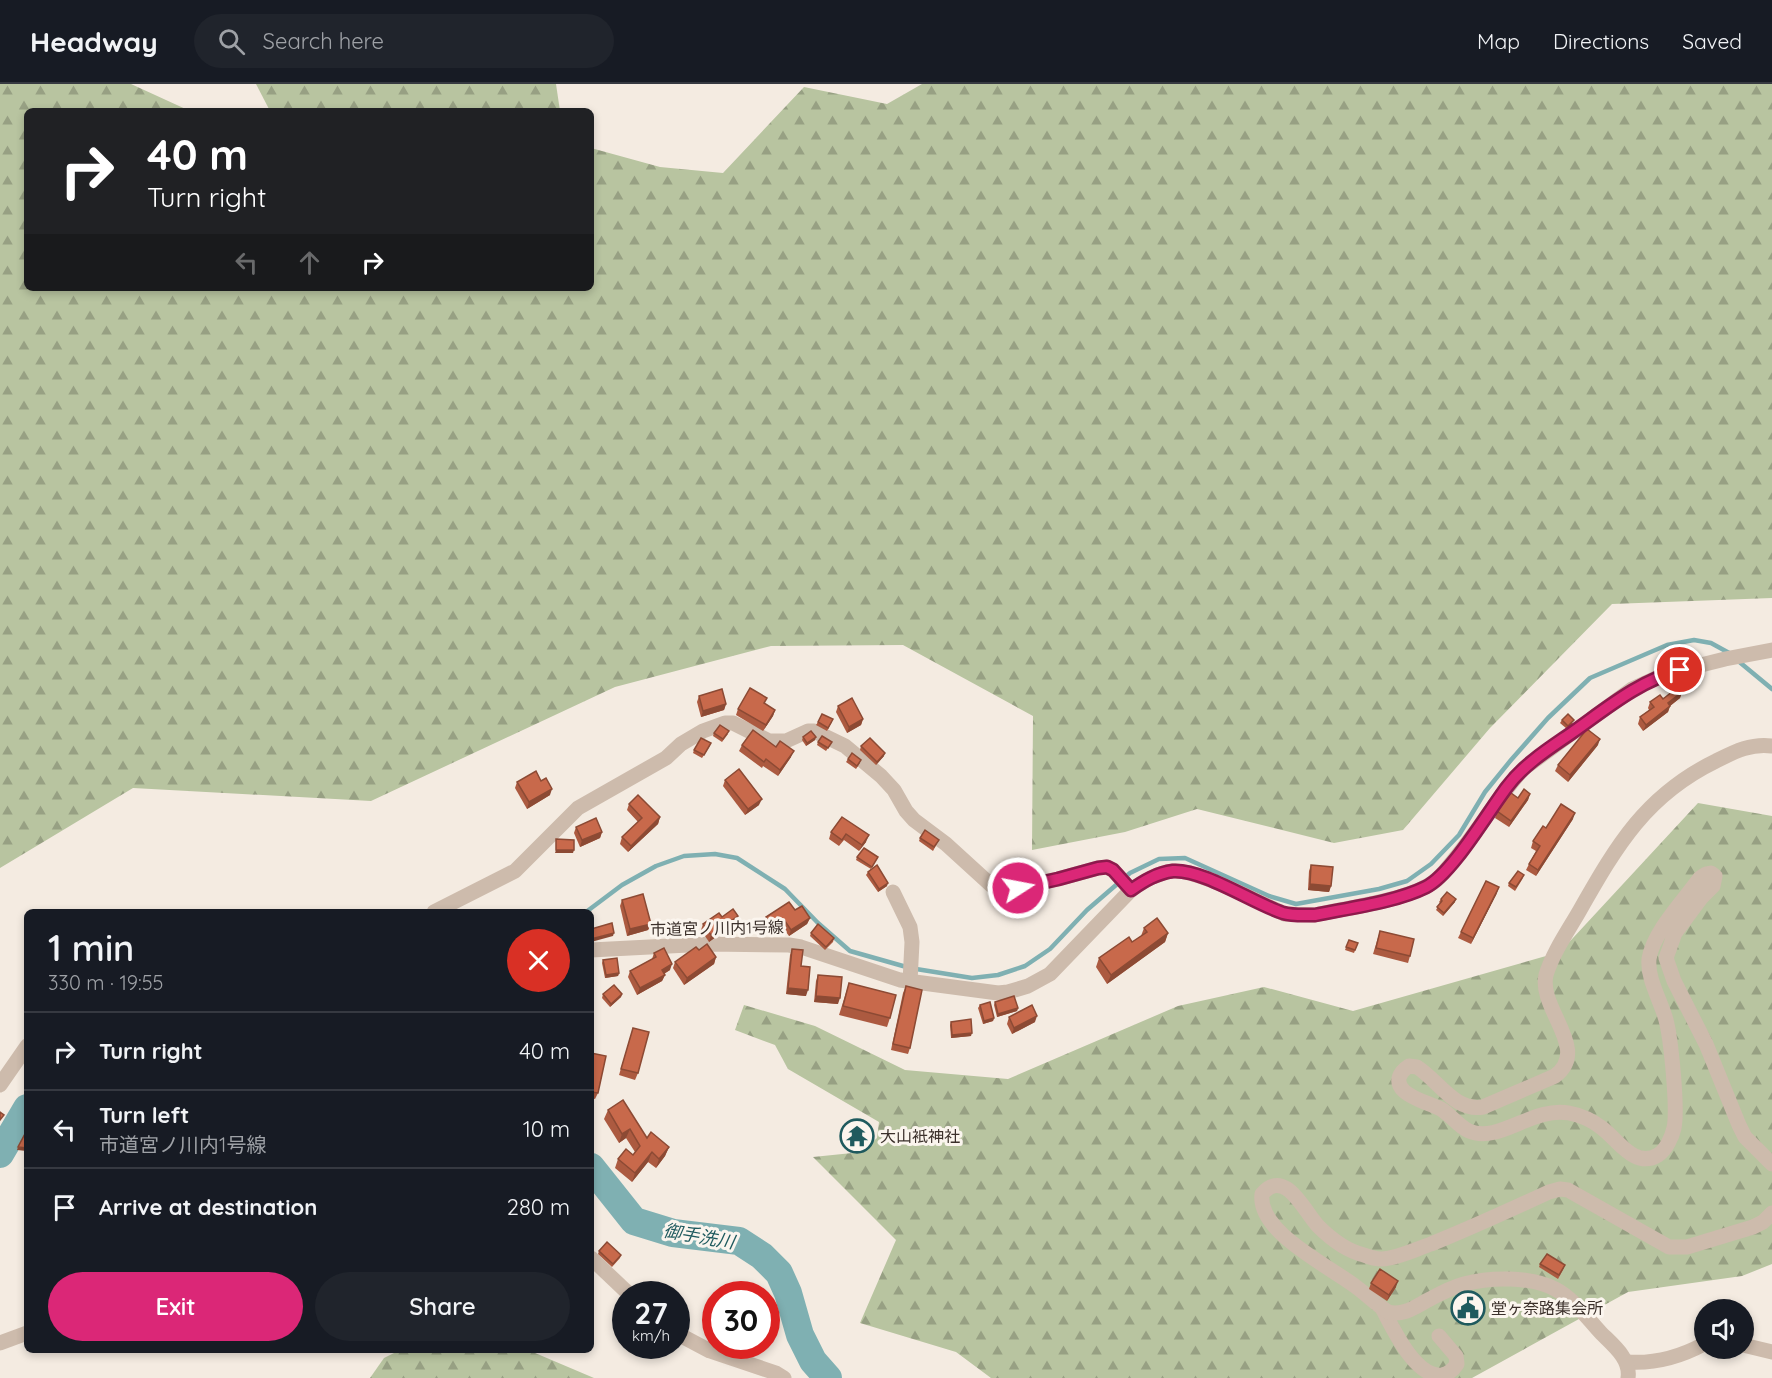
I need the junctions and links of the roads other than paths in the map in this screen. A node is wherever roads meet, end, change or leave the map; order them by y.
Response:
1 (1772, 650) edge
2 (1772, 746) edge
3 (1126, 884) junction
4 (893, 892) dead end
5 (440, 909) edge
6 (594, 950) edge
7 (910, 979) junction
8 (24, 1050) edge
9 (0, 1085) edge
10 (1772, 1164) edge
11 (1772, 1213) edge
12 (594, 1261) edge
13 (615, 1281) edge
14 (1382, 1308) junction
15 (24, 1334) edge
16 (1439, 1336) dead end
17 (690, 1340) edge
18 (0, 1343) edge
19 (1754, 1348) edge
20 (1694, 1349) edge
21 (1772, 1352) edge
22 (1628, 1370) edge
23 (784, 1378) edge

1 - 3 street, 市道宮ノ川内1号線
2 - 10 street
3 - 5 street
3 - 7 street, 市道宮ノ川内1号線
4 - 7 street
6 - 7 street, 市道宮ノ川内1号線
8 - 9 street
11 - 14 street
12 - 13 street
14 - 16 street
14 - 22 street
15 - 18 street
17 - 23 street
19 - 21 street
20 - 22 street

